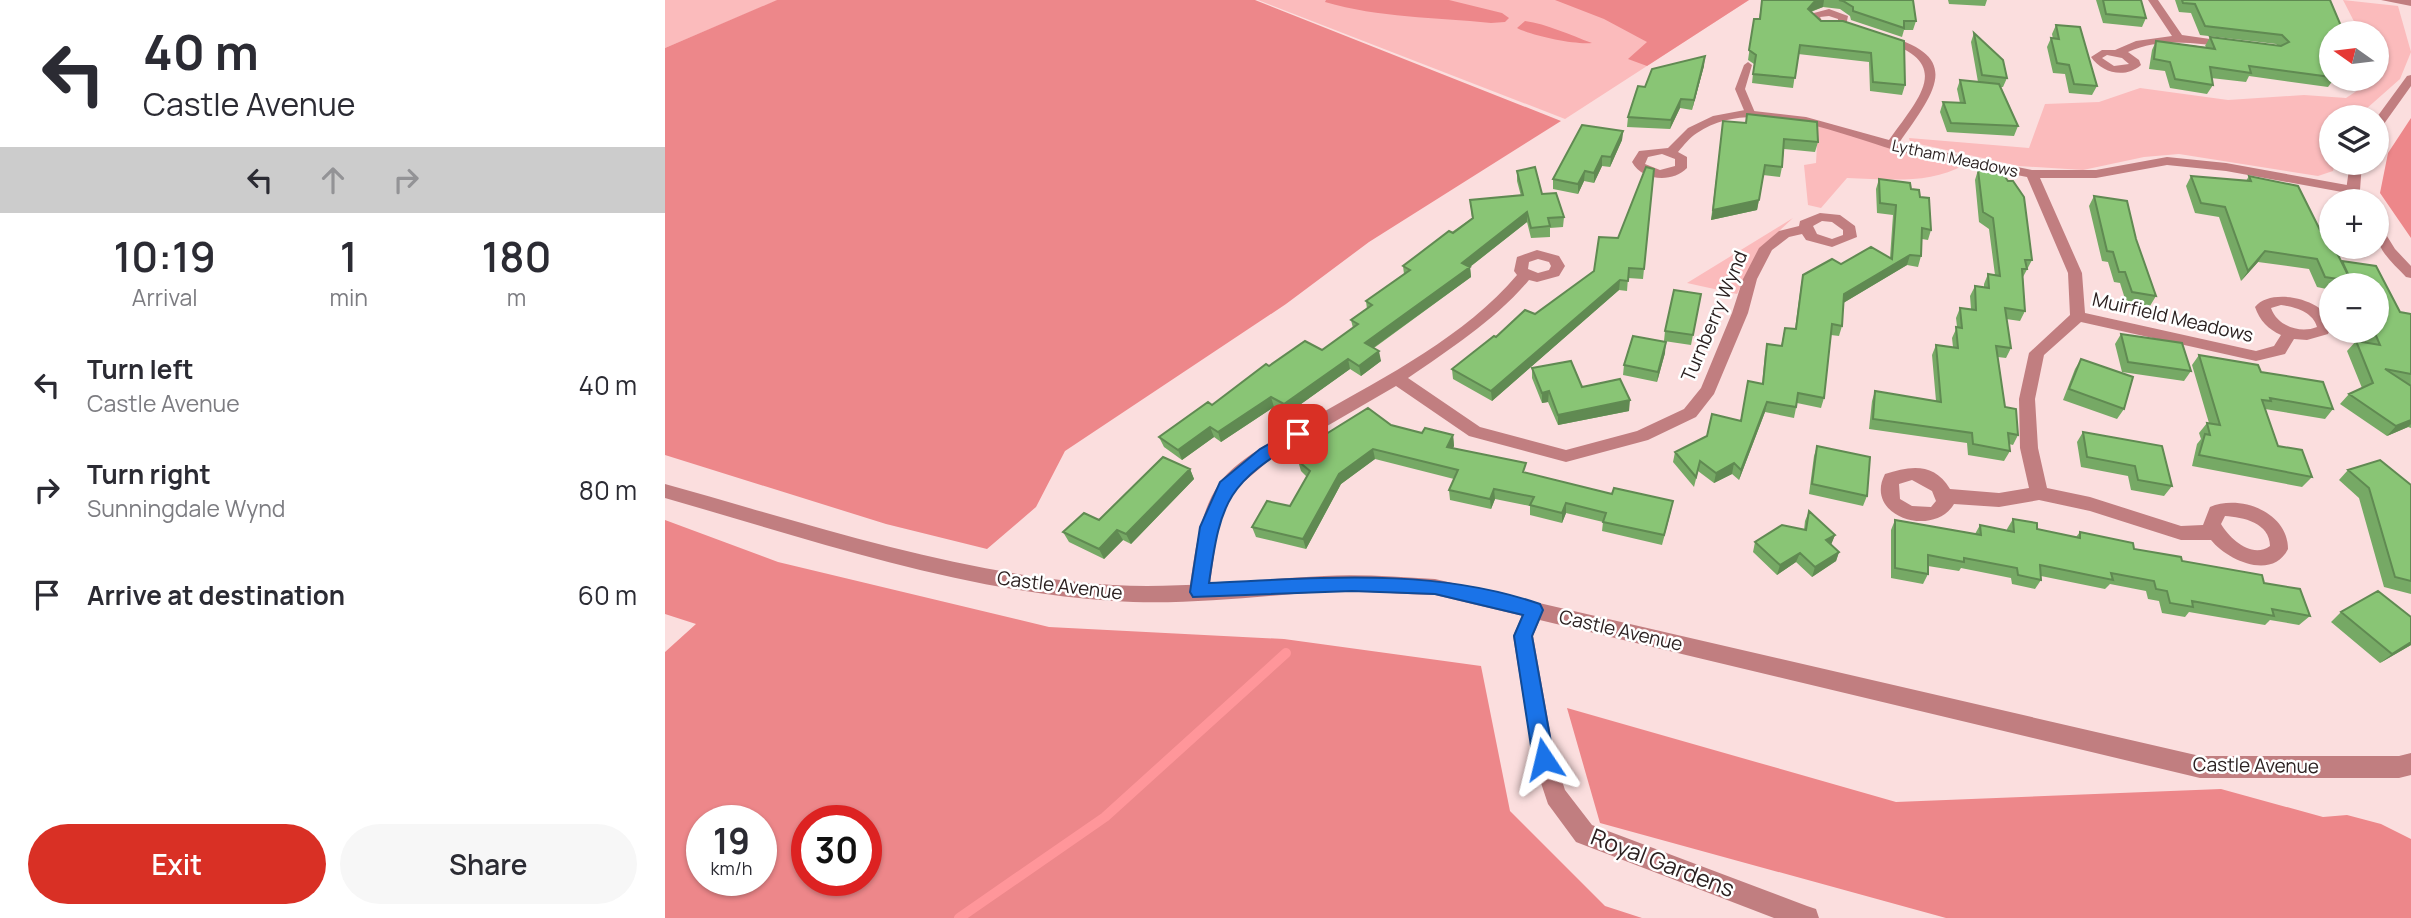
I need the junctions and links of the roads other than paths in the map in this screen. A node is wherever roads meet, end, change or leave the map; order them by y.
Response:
1 (2154, 0) edge
2 (2386, 0) edge
3 (2410, 2) edge
4 (1842, 24) edge
5 (1855, 28) edge
6 (1867, 32) edge
7 (2179, 38) junction
8 (2248, 47) edge
9 (2118, 53) dead end
10 (1748, 65) edge
11 (2411, 78) edge
12 (2389, 108) edge
13 (1751, 115) junction
14 (1892, 145) junction
15 (1671, 152) dead end
16 (2032, 174) junction
17 (2328, 189) edge
18 (1804, 229) dead end
19 (2389, 251) edge
20 (2411, 274) edge
21 (1525, 275) dead end
22 (2078, 316) junction
23 (2291, 332) dead end
24 (1396, 378) junction
25 (665, 491) edge
26 (2039, 493) junction
27 (1945, 496) dead end
28 (2214, 532) dead end
29 (1199, 592) junction
30 (1534, 610) junction
31 (2411, 764) edge
32 (1807, 918) edge

1 - 7 street
2 - 3 street
4 - 5 street
6 - 14 street
7 - 8 street
7 - 9 street
10 - 13 lane
11 - 12 street
13 - 14 street, Lytham Meadows
13 - 15 street, Lytham Meadows
14 - 16 street, Lytham Meadows
16 - 17 street
16 - 22 street, Lytham Meadows
18 - 24 street, Turnberry Wynd
19 - 20 street
21 - 24 street
22 - 23 street, Muirfield Meadows
22 - 26 street
24 - 29 street
25 - 29 street, Castle Avenue
26 - 27 street
26 - 28 street
29 - 30 street, Castle Avenue
30 - 31 street, Castle Avenue
30 - 32 street, Royal Gardens

